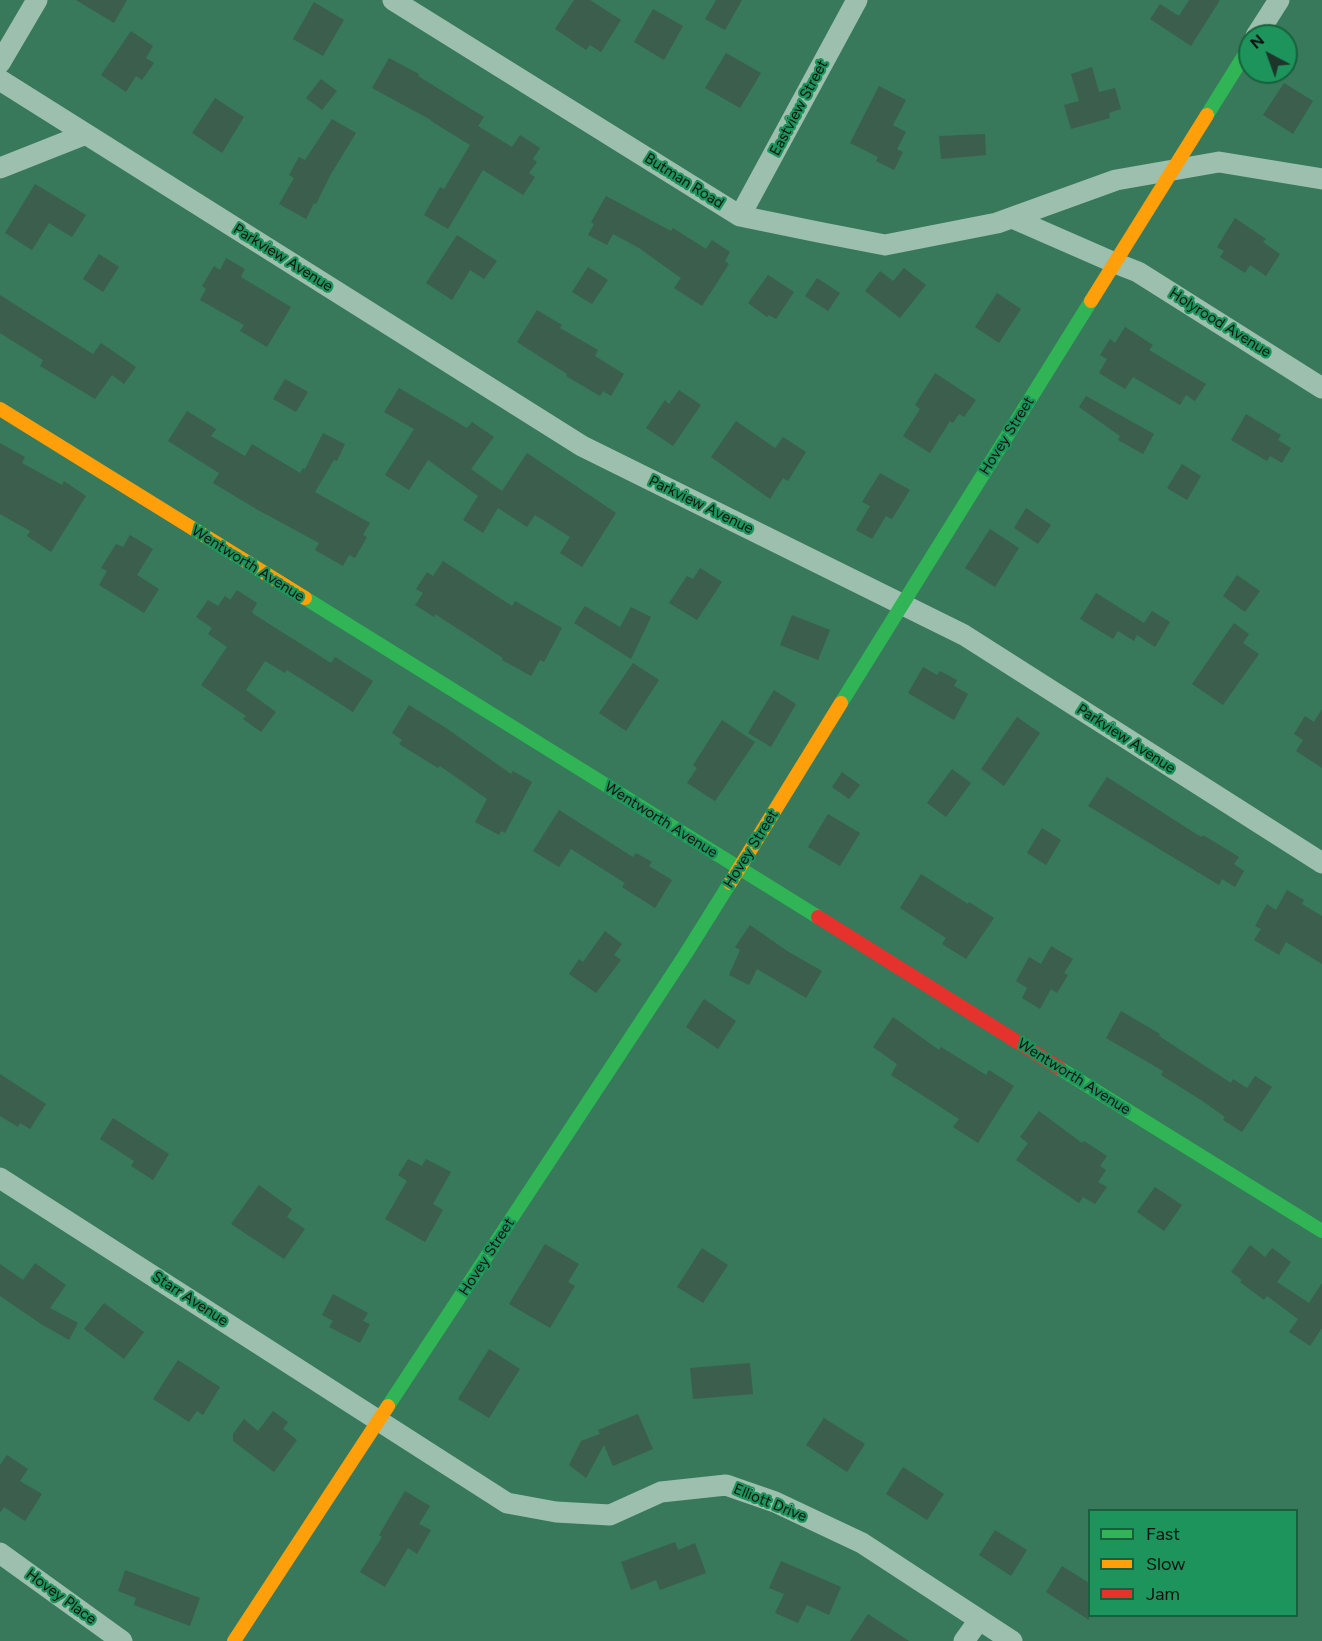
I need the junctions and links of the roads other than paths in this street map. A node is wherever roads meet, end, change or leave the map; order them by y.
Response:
1 (37, 0) edge
2 (393, 0) edge
3 (857, 0) edge
4 (1279, 0) edge
5 (1264, 24) edge
6 (0, 63) edge
7 (1238, 65) edge
8 (0, 80) edge
9 (86, 134) junction
10 (0, 168) edge
11 (1173, 170) junction
12 (1322, 179) edge
13 (741, 216) junction
14 (1012, 218) junction
15 (1115, 263) junction
16 (1322, 388) edge
17 (0, 409) edge
18 (903, 605) junction
19 (1322, 863) edge
20 (739, 869) junction
21 (0, 1178) edge
22 (1322, 1231) edge
23 (380, 1420) junction
24 (0, 1553) edge
25 (980, 1620) junction
26 (122, 1641) edge
27 (234, 1641) edge
28 (964, 1641) edge
29 (1012, 1641) edge

1 - 6 street
2 - 13 street, Butman Road
3 - 13 street, Eastview Street
4 - 5 street
7 - 11 street, Hovey Street
8 - 9 street, Parkview Avenue
9 - 10 street
9 - 18 street, Parkview Avenue
11 - 12 street, Butman Road
11 - 14 street, Butman Road
11 - 15 street, Hovey Street
13 - 14 street, Butman Road
14 - 15 street
15 - 16 street, Holyrood Avenue
15 - 18 street, Hovey Street
17 - 20 street, Wentworth Avenue
18 - 19 street, Parkview Avenue
18 - 20 street, Hovey Street
20 - 22 street, Wentworth Avenue
20 - 23 street, Hovey Street
21 - 23 street, Starr Avenue
23 - 25 street, Elliott Drive
23 - 27 street, Hovey Street
24 - 26 street, Hovey Place
25 - 28 street
25 - 29 street, Elliott Drive

